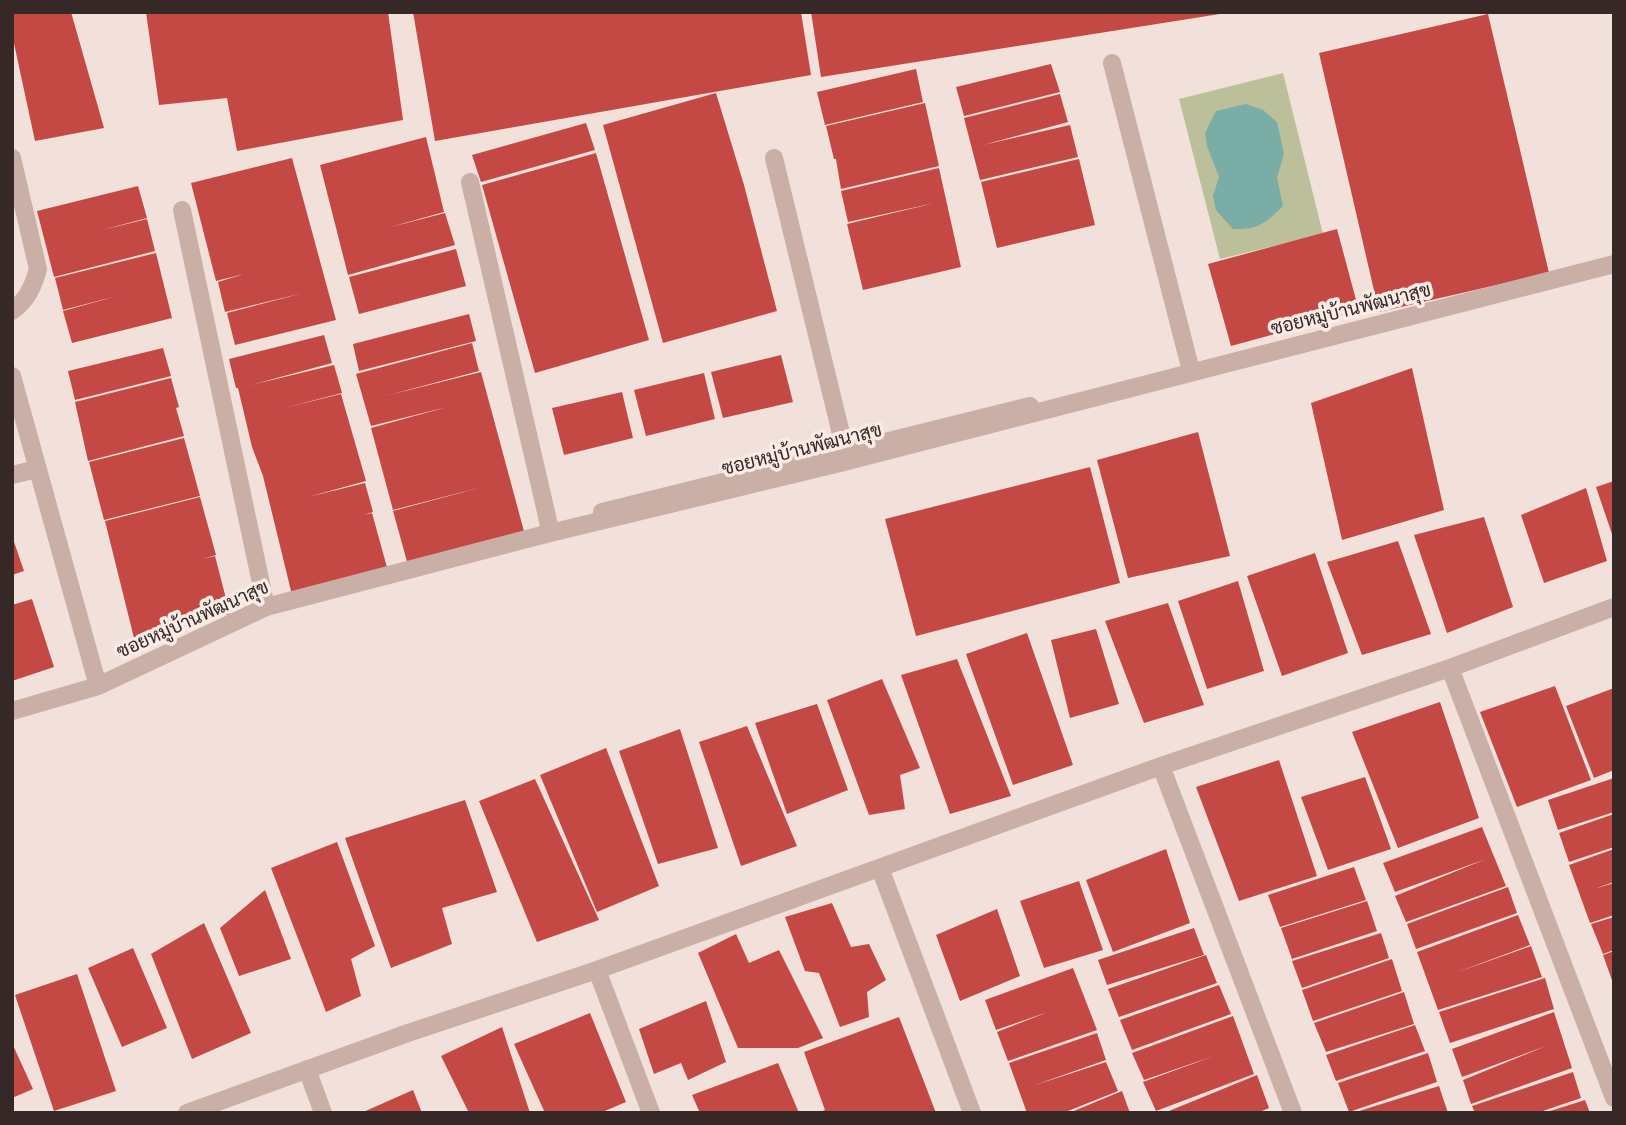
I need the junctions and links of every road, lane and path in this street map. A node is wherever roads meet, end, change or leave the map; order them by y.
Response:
1 (1112, 63) dead end
2 (12, 158) edge
3 (774, 158) dead end
4 (470, 182) dead end
5 (182, 210) dead end
6 (1614, 264) edge
7 (12, 311) edge
8 (1189, 370) junction
9 (12, 376) edge
10 (842, 456) junction
11 (37, 469) junction
12 (12, 475) edge
13 (548, 530) junction
14 (266, 607) junction
15 (1614, 607) edge
16 (1450, 668) junction
17 (99, 686) junction
18 (12, 711) edge
19 (1161, 766) junction
20 (880, 869) junction
21 (597, 970) junction
22 (307, 1069) junction
23 (1614, 1098) edge
24 (187, 1113) edge
25 (323, 1113) edge
26 (651, 1113) edge
27 (972, 1113) edge
28 (1293, 1113) edge

1 - 8 street
2 - 7 street
3 - 10 street
4 - 13 street
5 - 14 street
6 - 8 street, ซอยหมู่บ้านพัฒนาสุข
8 - 10 street, ซอยหมู่บ้านพัฒนาสุข
9 - 11 street
10 - 13 street, ซอยหมู่บ้านพัฒนาสุข
11 - 12 street
11 - 17 street
13 - 14 street, ซอยหมู่บ้านพัฒนาสุข
14 - 17 street, ซอยหมู่บ้านพัฒนาสุข
15 - 16 street
16 - 19 street
16 - 23 street
17 - 18 street, ซอยหมู่บ้านพัฒนาสุข
19 - 20 street
19 - 28 street
20 - 21 street
20 - 27 street
21 - 22 street
21 - 26 street
22 - 24 street
22 - 25 street

